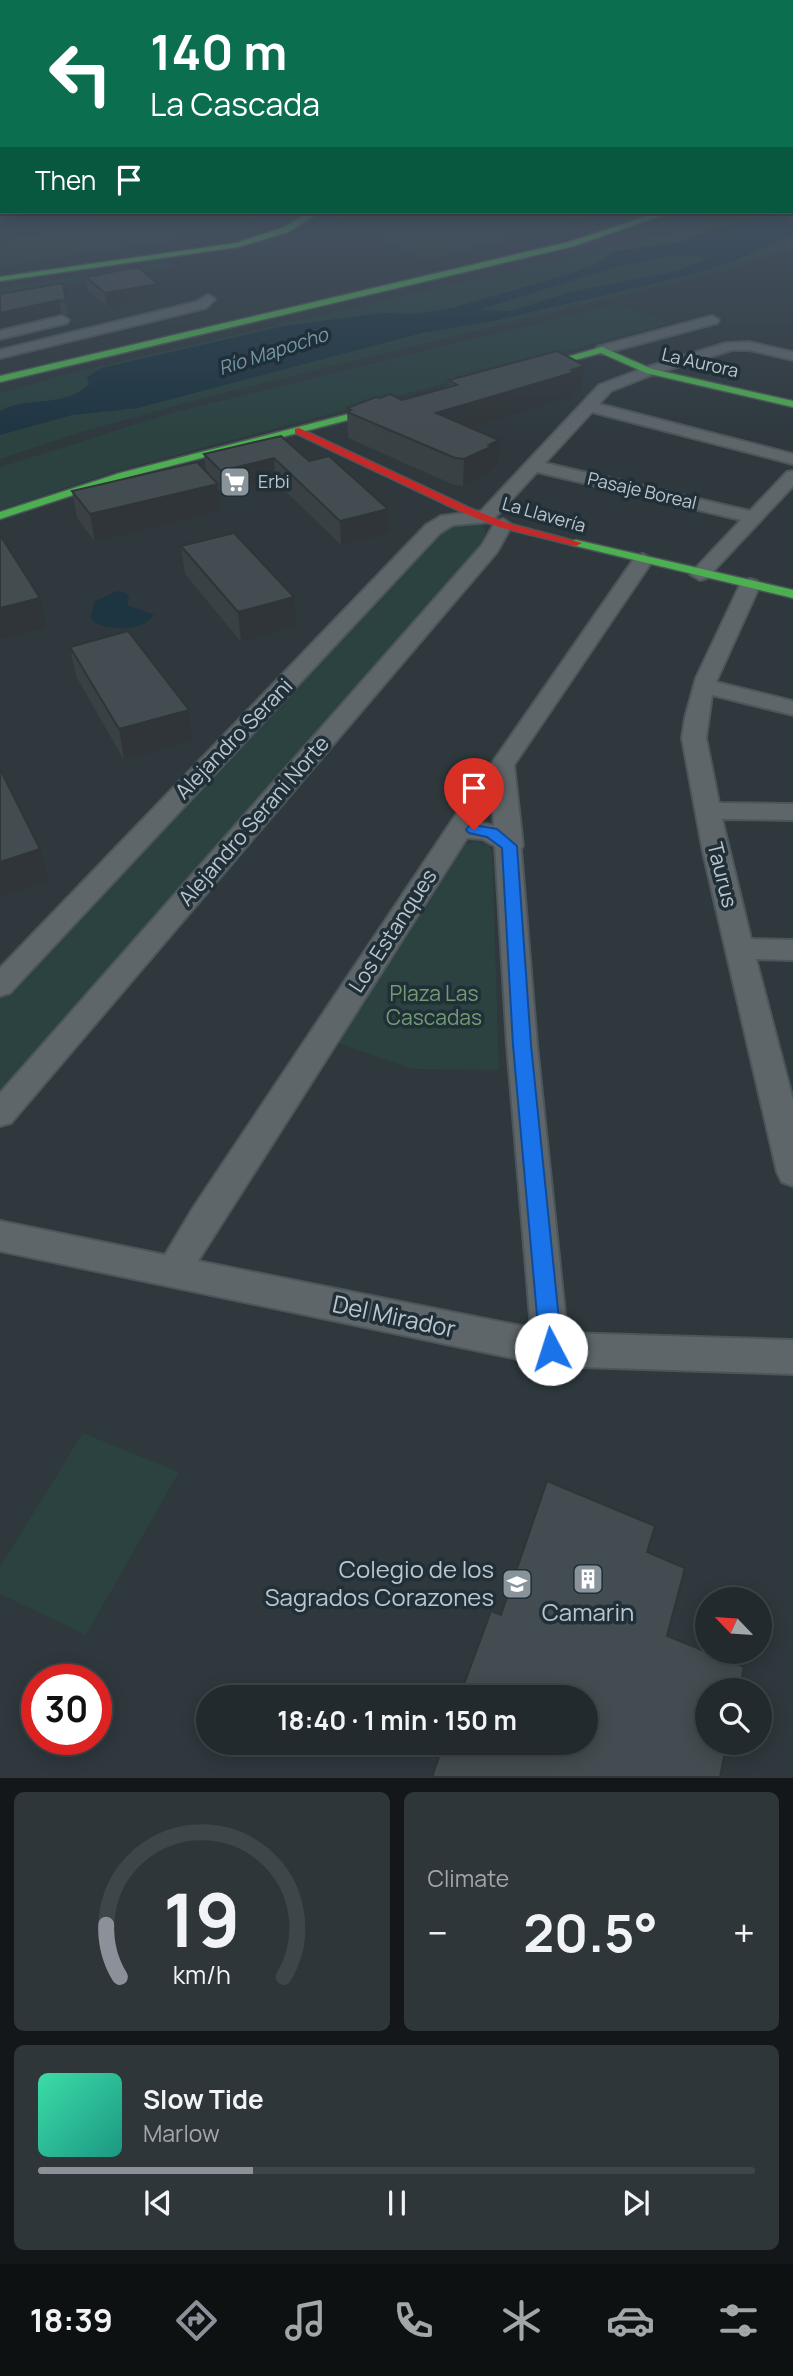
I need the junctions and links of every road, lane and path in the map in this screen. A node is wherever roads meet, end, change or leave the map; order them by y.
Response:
1 (391, 277) edge
2 (432, 277) edge
3 (166, 298) dead end
4 (76, 317) dead end
5 (712, 320) dead end
6 (0, 335) edge
7 (602, 350) junction
8 (0, 353) edge
9 (793, 356) edge
10 (0, 369) edge
11 (649, 371) junction
12 (500, 377) edge
13 (0, 379) edge
14 (410, 401) edge
15 (793, 404) edge
16 (588, 406) junction
17 (299, 431) junction
18 (793, 459) edge
19 (531, 465) junction
20 (793, 476) edge
21 (440, 498) junction
22 (0, 516) edge
23 (754, 517) junction
24 (489, 519) junction
25 (439, 523) junction
26 (643, 561) junction
27 (700, 573) junction
28 (750, 585) junction
29 (793, 594) edge
30 (704, 686) junction
31 (793, 708) edge
32 (502, 765) junction
33 (707, 811) junction
34 (793, 813) edge
35 (458, 831) junction
36 (510, 846) junction
37 (740, 949) junction
38 (793, 950) edge
39 (0, 985) edge
40 (0, 1114) edge
41 (788, 1122) edge
42 (793, 1172) edge
43 (0, 1236) edge
44 (174, 1271) junction
45 (551, 1349) junction
46 (793, 1357) edge

1 - 10 main road
2 - 13 main road
3 - 8 street
4 - 6 street
5 - 7 street
7 - 11 main road, La Aurora
7 - 12 main road
9 - 11 street
11 - 15 main road, La Aurora
11 - 16 street
14 - 17 main road
16 - 18 street
16 - 19 street
17 - 21 main road, La Llavería
17 - 22 main road
19 - 23 street, Pasaje Boreal
19 - 24 street
20 - 23 street
21 - 24 main road, La Llavería
21 - 25 main road
23 - 27 street
24 - 25 street
24 - 26 main road, La Llavería
24 - 40 street, Alejandro Serani Norte
25 - 39 street, Alejandro Serani
26 - 27 main road, La Llavería
26 - 32 street, Los Estanques
27 - 28 main road, La Llavería
28 - 29 main road, La Llavería
28 - 30 street, Taurus
30 - 31 street
30 - 33 street, Taurus
32 - 35 street, Los Estanques
32 - 36 street
33 - 34 street
33 - 37 street, Taurus
35 - 36 street
35 - 44 street, Los Estanques
36 - 45 street
37 - 38 street
37 - 41 street, Taurus
41 - 42 street, Taurus
43 - 44 street, Del Mirador
44 - 45 street, Del Mirador
45 - 46 street, Del Mirador

